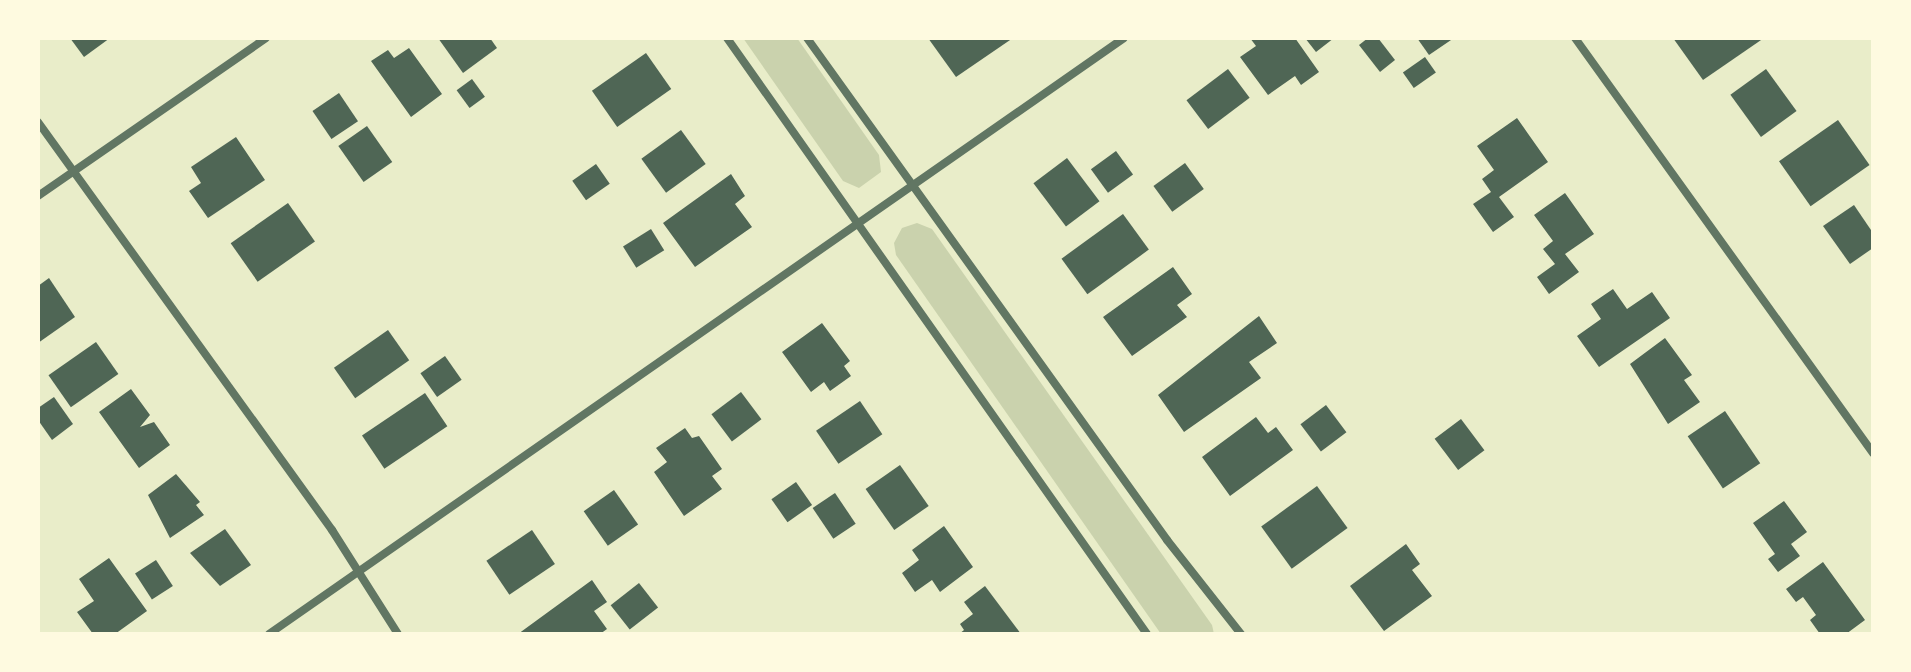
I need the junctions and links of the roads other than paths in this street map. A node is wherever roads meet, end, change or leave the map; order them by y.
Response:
1 (266, 38) edge
2 (727, 38) edge
3 (807, 38) edge
4 (1124, 38) edge
5 (1575, 38) edge
6 (38, 122) edge
7 (73, 171) junction
8 (911, 185) junction
9 (38, 196) edge
10 (860, 221) junction
11 (1873, 453) edge
12 (358, 572) junction
13 (269, 634) edge
14 (398, 634) edge
15 (1147, 634) edge
16 (1241, 634) edge

1 - 7 street
2 - 10 street
3 - 8 street
4 - 8 street
5 - 11 street
6 - 7 street
7 - 9 street
7 - 12 street
8 - 10 street
8 - 16 street
10 - 12 street
10 - 15 street
12 - 13 street
12 - 14 street

